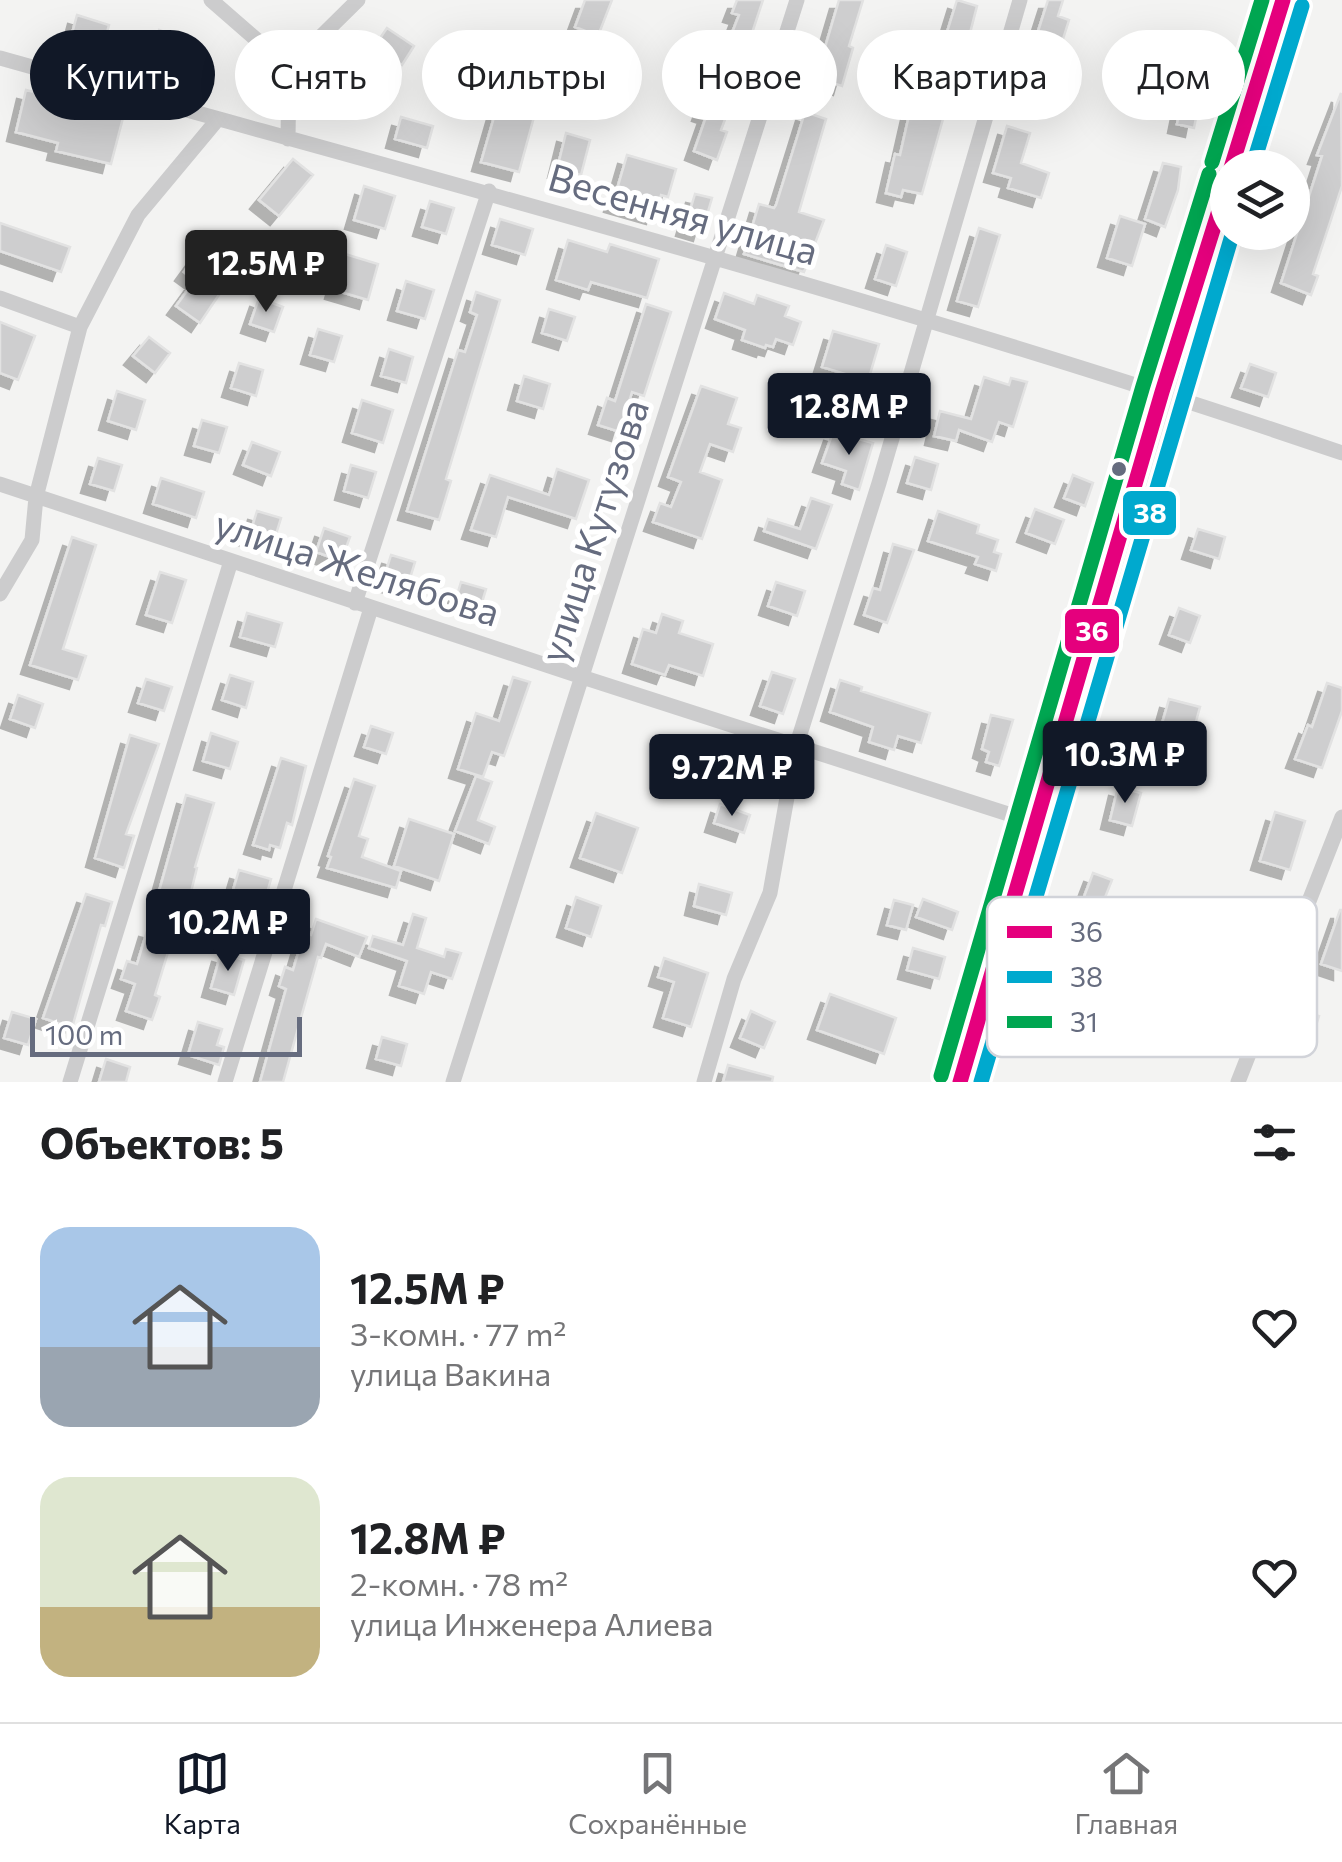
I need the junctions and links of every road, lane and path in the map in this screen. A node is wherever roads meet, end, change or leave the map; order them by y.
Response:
1 (212, 0) edge
2 (358, 0) edge
3 (798, 0) edge
4 (1020, 0) edge
5 (1283, 0) edge
6 (248, 30) edge
7 (327, 30) edge
8 (0, 58) edge
9 (218, 119) junction
10 (288, 120) edge
11 (288, 138) junction
12 (1237, 150) edge
13 (490, 191) junction
14 (1210, 238) edge
15 (717, 256) junction
16 (0, 298) edge
17 (926, 318) junction
18 (80, 327) junction
19 (1162, 392) junction
20 (1342, 453) edge
21 (0, 484) edge
22 (36, 497) junction
23 (231, 561) junction
24 (0, 594) edge
25 (363, 605) junction
26 (582, 677) junction
27 (796, 746) junction
28 (1342, 817) edge
29 (1036, 822) junction
30 (1014, 897) edge
31 (1311, 897) edge
32 (987, 990) edge
33 (1248, 1057) edge
34 (70, 1082) edge
35 (225, 1082) edge
36 (453, 1082) edge
37 (704, 1082) edge
38 (960, 1082) edge
39 (1238, 1082) edge

1 - 6 street
2 - 7 street
3 - 15 street, улица Кутузова
4 - 17 street
5 - 12 main road
8 - 9 street, Весенняя улица
9 - 11 street, Весенняя улица
9 - 18 street
10 - 11 street
11 - 13 street, Весенняя улица
13 - 15 street, Весенняя улица
13 - 25 street
14 - 19 main road
15 - 17 street, Весенняя улица
15 - 26 street, улица Кутузова
16 - 18 street
17 - 19 street, Весенняя улица
17 - 27 street
18 - 22 street
19 - 20 street, Весенняя улица
19 - 29 main road
21 - 22 street, улица Желябова
22 - 23 street, улица Желябова
22 - 24 street
23 - 25 street, улица Желябова
23 - 34 street
25 - 26 street, улица Желябова
25 - 35 street
26 - 27 street, улица Желябова
26 - 36 street, улица Кутузова
27 - 29 street, улица Желябова
27 - 37 street
28 - 31 street
29 - 30 main road
32 - 38 main road
33 - 39 street

